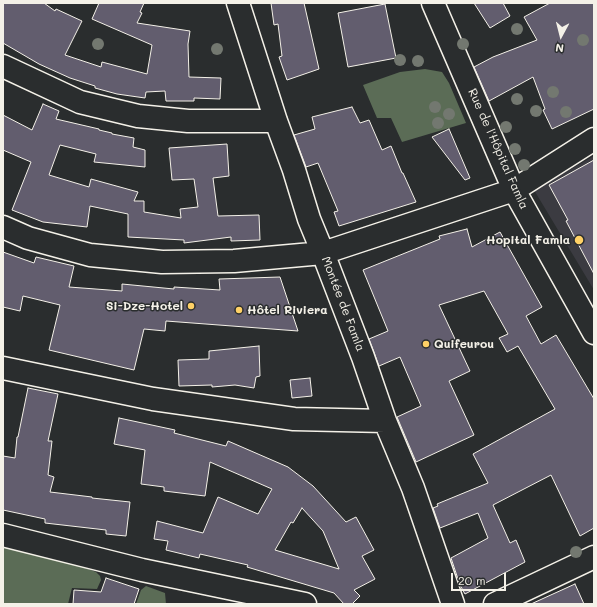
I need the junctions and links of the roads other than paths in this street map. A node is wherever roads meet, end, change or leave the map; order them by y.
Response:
1 (238, 3) edge
2 (434, 3) edge
3 (3, 66) edge
4 (276, 121) junction
5 (594, 140) edge
6 (514, 190) junction
7 (3, 227) edge
8 (324, 253) junction
9 (594, 334) edge
10 (3, 368) edge
11 (385, 421) junction
12 (3, 535) edge
13 (594, 557) edge
14 (305, 604) edge
15 (453, 604) edge
16 (495, 604) edge

1 - 4 street, Montée de Famla
2 - 6 street, Rue de l'Hôpital Famla
3 - 4 street
4 - 8 street, Montée de Famla
5 - 6 street
6 - 8 street
6 - 9 street, Rue de l'Hôpital Famla
7 - 8 street
8 - 11 street, Montée de Famla
10 - 11 street
11 - 15 street, Montée de Famla
12 - 14 street
13 - 16 street

